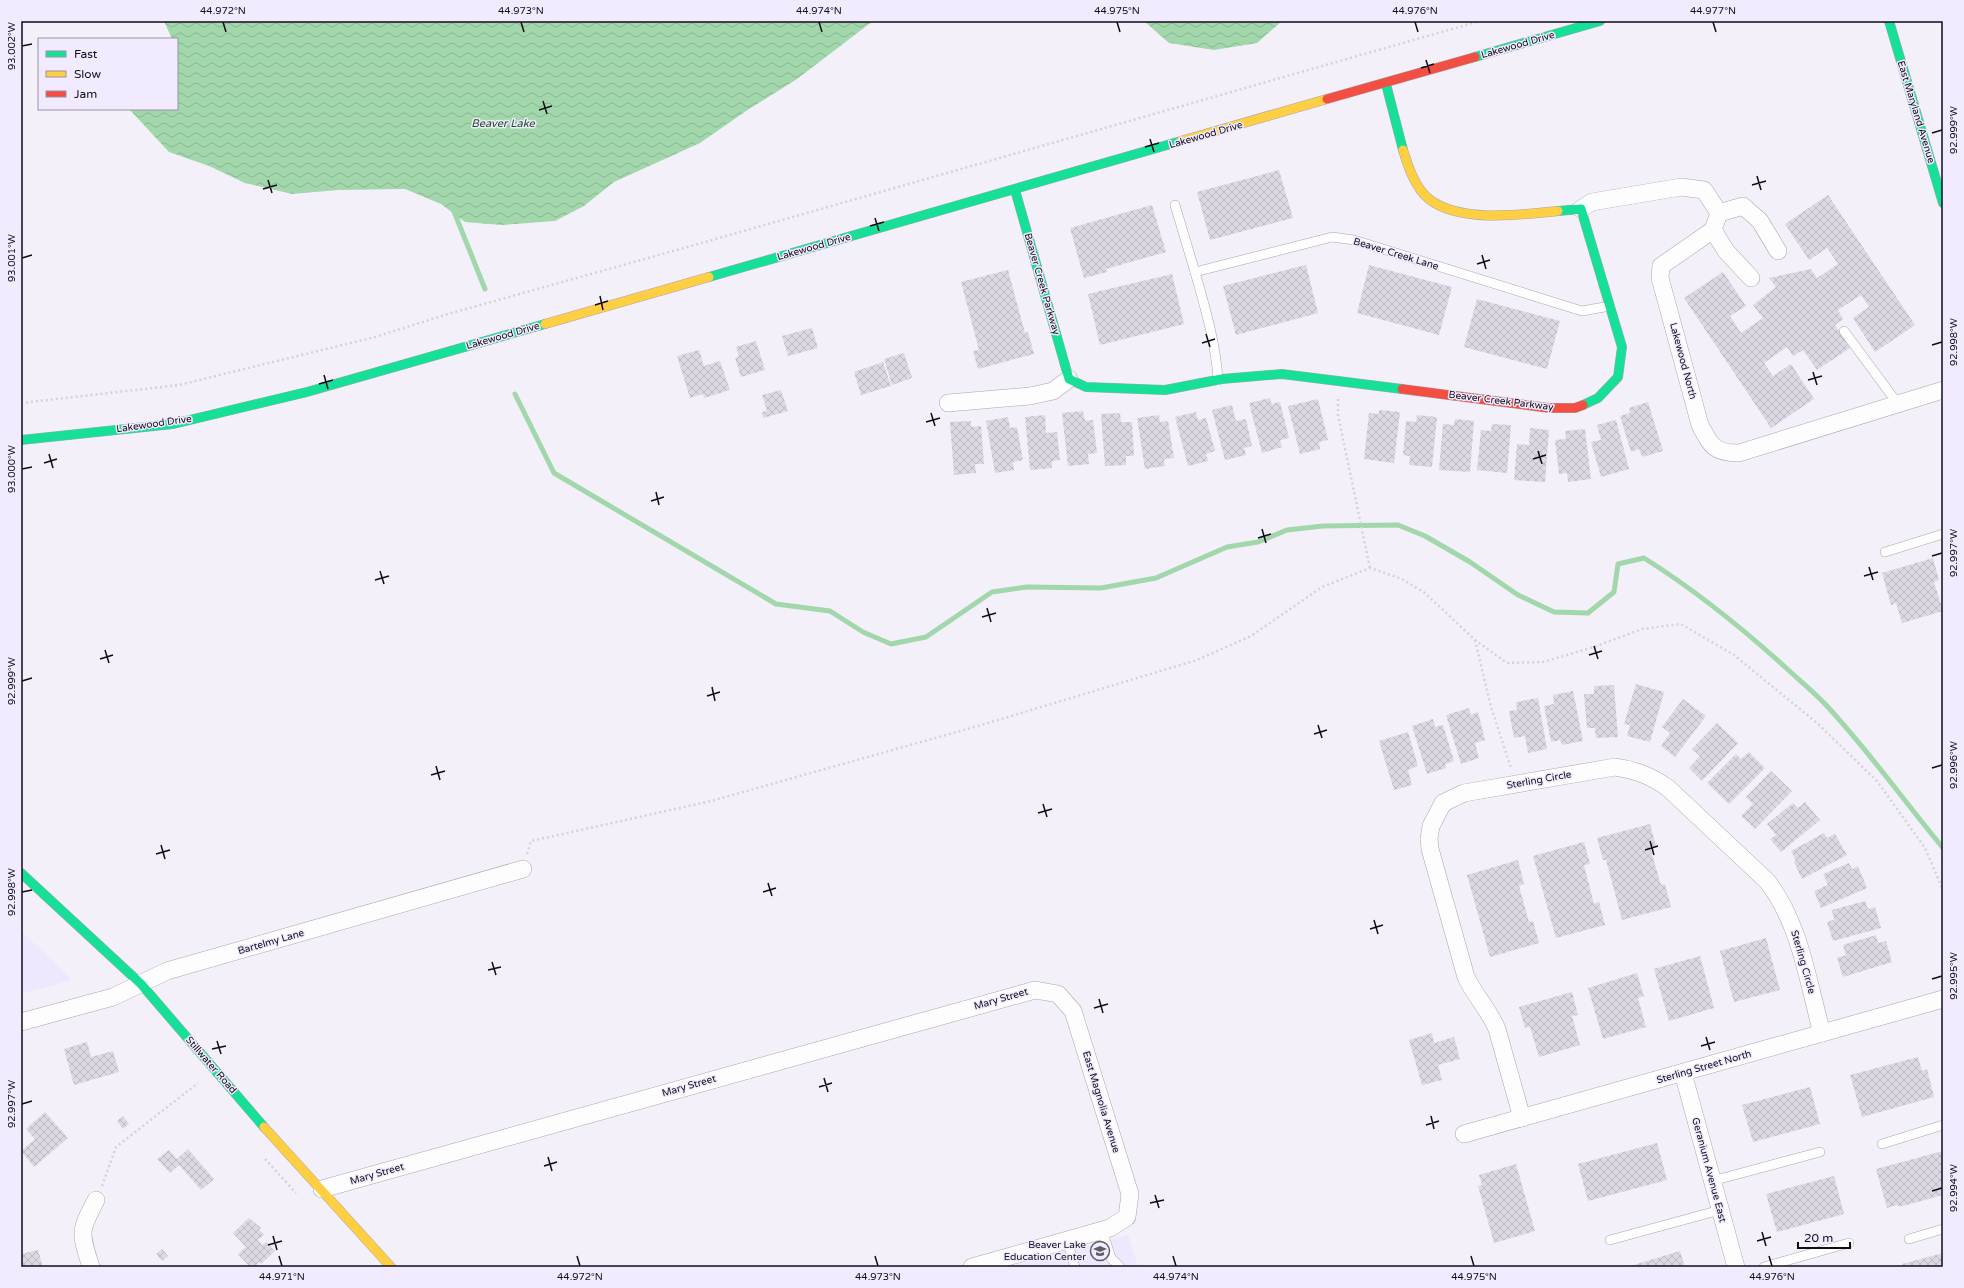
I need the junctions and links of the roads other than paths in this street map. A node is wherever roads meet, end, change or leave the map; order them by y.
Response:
1 (1600, 21) edge
2 (1889, 21) edge
3 (1386, 84) junction
4 (1015, 190) junction
5 (1943, 203) edge
6 (1175, 205) dead end
7 (1581, 209) junction
8 (1720, 213) junction
9 (1713, 230) junction
10 (1778, 251) dead end
11 (1195, 272) junction
12 (1751, 278) dead end
13 (1610, 306) junction
14 (1844, 331) dead end
15 (1069, 378) junction
16 (1218, 380) junction
17 (1943, 390) edge
18 (948, 403) dead end
19 (1898, 404) junction
20 (21, 440) edge
21 (1943, 534) edge
22 (1885, 552) dead end
23 (523, 869) road end
24 (21, 873) edge
25 (141, 984) junction
26 (1058, 994) joint
27 (1943, 999) edge
28 (21, 1022) edge
29 (1822, 1033) junction
30 (1683, 1073) junction
31 (1522, 1118) junction
32 (1943, 1126) edge
33 (1464, 1134) dead end
34 (1882, 1144) dead end
35 (1820, 1152) dead end
36 (1712, 1181) junction
37 (322, 1189) junction
38 (96, 1200) road end
39 (1720, 1210) junction
40 (1943, 1228) edge
41 (1102, 1230) junction
42 (1909, 1239) dead end
43 (1066, 1240) junction
44 (1610, 1240) dead end
45 (1849, 1242) dead end
46 (91, 1267) edge
47 (391, 1267) edge
48 (972, 1267) edge
49 (1075, 1267) edge
50 (1120, 1267) edge
51 (1736, 1267) edge
52 (1764, 1267) edge

1 - 3 street, Lakewood Drive
2 - 5 street, East Maryland Avenue
3 - 4 street, Lakewood Drive
3 - 7 street
4 - 15 street, Beaver Creek Parkway
4 - 20 street, Lakewood Drive
6 - 11 lane
7 - 8 street
7 - 13 street, Beaver Creek Parkway
8 - 9 street
8 - 10 street
9 - 12 street
9 - 19 street, Lakewood North
11 - 13 lane, Beaver Creek Lane
11 - 16 lane
13 - 16 street, Beaver Creek Parkway
14 - 19 lane
15 - 16 street, Beaver Creek Parkway
15 - 18 street
17 - 19 street, Lakewood North
21 - 22 lane
23 - 25 street, Bartelmy Lane
24 - 25 street, Stillwater Road
25 - 28 street, Bartelmy Lane
25 - 37 street, Stillwater Road
26 - 37 street, Mary Street
26 - 41 street, East Magnolia Avenue
27 - 29 street, Sterling Street North
29 - 30 street, Sterling Street North
29 - 31 street, Sterling Circle
30 - 31 street, Sterling Street North
30 - 36 street, Geranium Avenue East
31 - 33 street, Sterling Street North
32 - 34 lane
35 - 36 lane
36 - 39 street, Geranium Avenue East
37 - 47 street, Stillwater Road
38 - 46 street
39 - 44 lane
39 - 51 street, Geranium Avenue East
40 - 42 lane
41 - 43 street
41 - 50 lane
43 - 48 street
43 - 49 lane
45 - 52 lane

